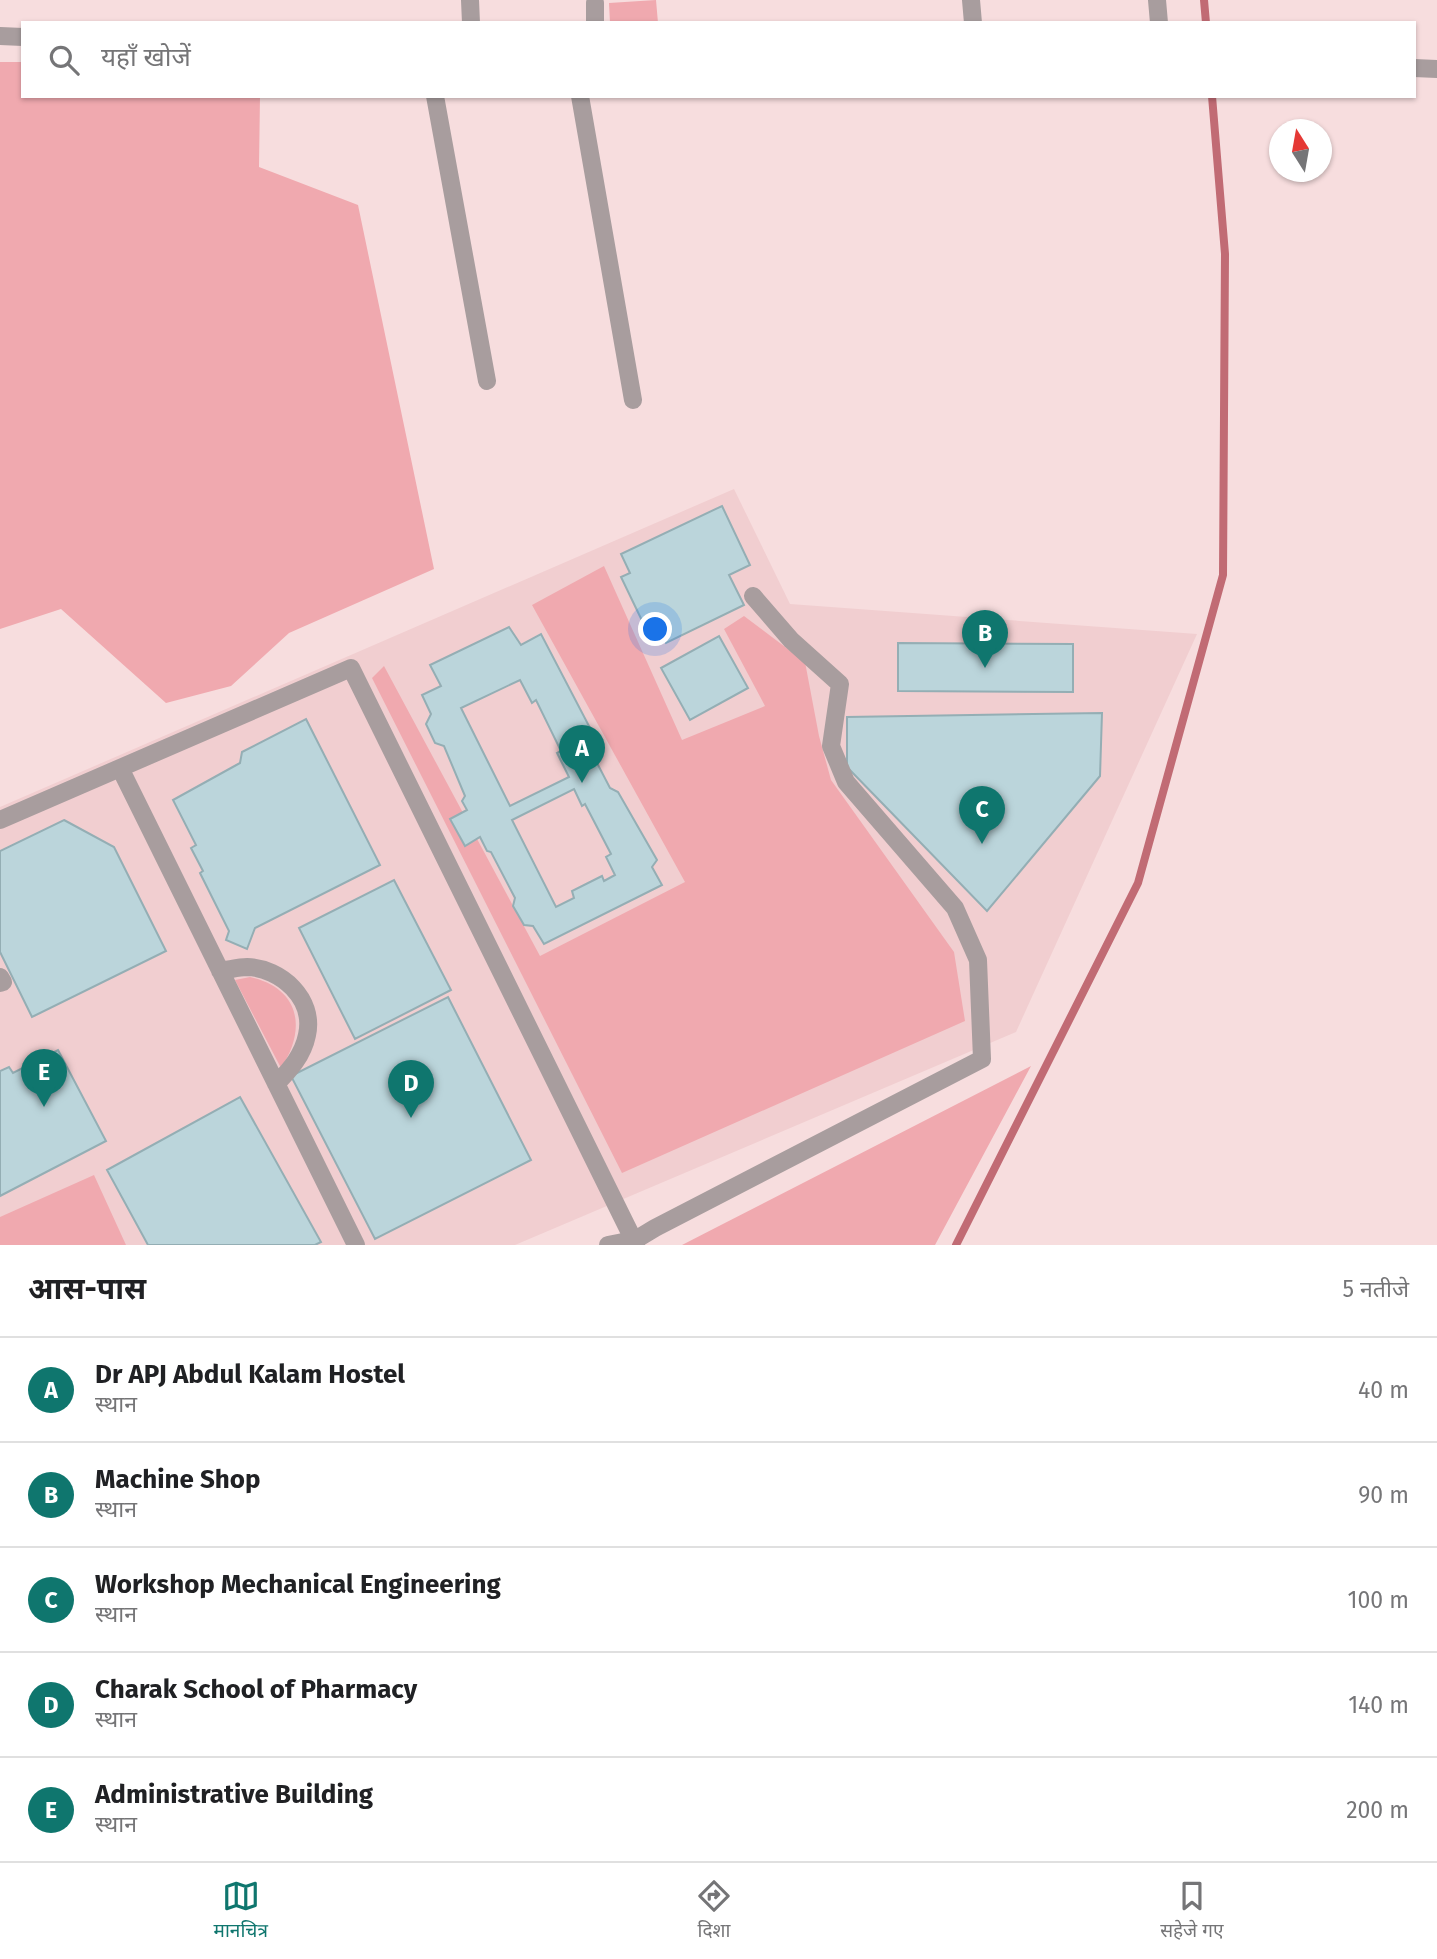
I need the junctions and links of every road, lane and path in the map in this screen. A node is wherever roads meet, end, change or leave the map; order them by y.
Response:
1 (470, 0) edge
2 (971, 0) edge
3 (1157, 0) edge
4 (595, 3) dead end
5 (471, 21) edge
6 (595, 21) edge
7 (973, 21) edge
8 (1159, 21) edge
9 (0, 36) edge
10 (21, 37) edge
11 (1416, 68) edge
12 (1437, 69) edge
13 (435, 98) edge
14 (580, 98) edge
15 (486, 381) dead end
16 (633, 400) dead end
17 (753, 596) dead end
18 (120, 768) junction
19 (0, 820) edge
20 (220, 971) junction
21 (0, 977) edge
22 (0, 983) edge
23 (276, 1084) junction
24 (632, 1243) edge
25 (356, 1245) edge
26 (608, 1245) edge

1 - 5 street
2 - 7 street
3 - 8 street
4 - 6 street
9 - 10 street
11 - 12 street
13 - 15 street
14 - 16 street
17 - 24 street
18 - 19 street
18 - 20 street
18 - 24 street
20 - 23 street
20 - 23 street
21 - 22 street
23 - 25 street
24 - 26 street

